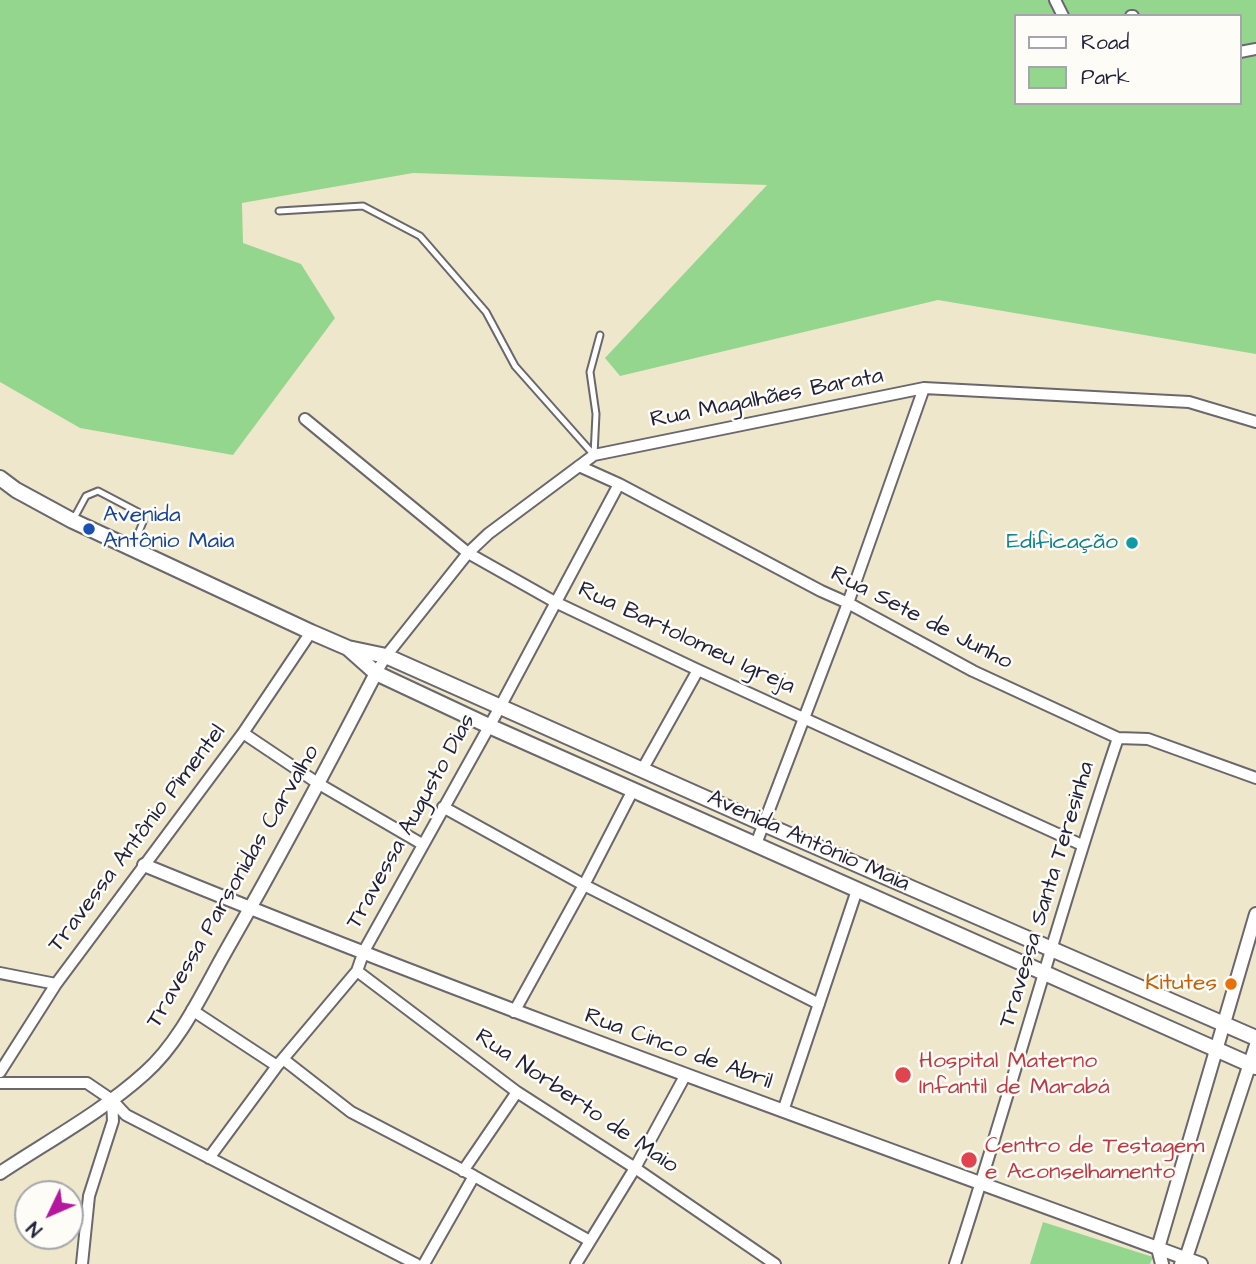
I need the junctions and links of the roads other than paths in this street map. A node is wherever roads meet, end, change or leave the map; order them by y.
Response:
1 (279, 211) dead end
2 (600, 335) dead end
3 (924, 388) junction
4 (305, 419) dead end
5 (1256, 422) edge
6 (594, 455) junction
7 (579, 466) junction
8 (0, 478) edge
9 (619, 484) junction
10 (73, 521) junction
11 (131, 549) junction
12 (468, 553) junction
13 (555, 602) junction
14 (848, 603) junction
15 (311, 632) junction
16 (348, 648) junction
17 (386, 656) junction
18 (698, 670) junction
19 (376, 673) junction
20 (500, 707) junction
21 (804, 717) junction
22 (489, 726) junction
23 (243, 733) junction
24 (1118, 738) junction
25 (642, 770) junction
26 (1256, 778) edge
27 (319, 784) junction
28 (633, 790) junction
29 (443, 807) junction
30 (764, 824) junction
31 (422, 844) junction
32 (757, 844) junction
33 (1082, 845) junction
34 (144, 865) junction
35 (584, 885) junction
36 (857, 890) junction
37 (250, 908) junction
38 (1256, 914) edge
39 (1052, 949) junction
40 (364, 951) junction
41 (358, 971) junction
42 (1046, 972) junction
43 (0, 974) edge
44 (56, 984) junction
45 (818, 1004) junction
46 (192, 1010) junction
47 (514, 1012) junction
48 (1224, 1024) junction
49 (1256, 1038) edge
50 (1256, 1045) edge
51 (1217, 1049) junction
52 (280, 1062) junction
53 (1253, 1065) edge
54 (0, 1072) edge
55 (685, 1076) junction
56 (0, 1083) edge
57 (517, 1092) junction
58 (112, 1100) junction
59 (783, 1111) junction
60 (209, 1158) junction
61 (635, 1168) junction
62 (0, 1173) edge
63 (469, 1174) junction
64 (981, 1185) junction
65 (590, 1241) junction
66 (1158, 1248) junction
67 (1183, 1261) edge
68 (82, 1264) edge
69 (416, 1264) edge
70 (424, 1264) edge
71 (576, 1264) edge
72 (775, 1264) edge
73 (955, 1264) edge
74 (1161, 1264) edge
75 (1201, 1264) edge

1 - 6 lane
2 - 6 lane
3 - 5 street, Rua Magalhães Barata
3 - 6 street, Rua Magalhães Barata
3 - 14 street
4 - 12 street, Rua Bartolomeu Igreja
6 - 7 street, Rua Magalhães Barata
7 - 9 street, Rua Sete de Junho
7 - 12 street, Rua Magalhães Barata
8 - 10 main road, Avenida Antônio Maia
9 - 13 street, Travessa Augusto Dias
9 - 14 street, Rua Sete de Junho
10 - 11 main road, Avenida Antônio Maia
10 - 11 lane
11 - 15 main road, Avenida Antônio Maia
12 - 13 street, Rua Bartolomeu Igreja
12 - 17 street, Rua Magalhães Barata
13 - 18 street, Rua Bartolomeu Igreja
13 - 20 street, Travessa Augusto Dias
14 - 21 street
14 - 24 street, Rua Sete de Junho
15 - 16 main road, Avenida Antônio Maia
15 - 23 street, Travessa Antônio Pimentel
16 - 17 main road, Avenida Antônio Maia
16 - 19 main road, Avenida Antônio Maia
17 - 19 street, Rua Magalhães Barata
17 - 20 main road, Avenida Antônio Maia
18 - 21 street, Rua Bartolomeu Igreja
18 - 25 street
19 - 22 main road, Avenida Antônio Maia
19 - 27 street, Travessa Parsonidas Carvalho
20 - 22 street, Travessa Augusto Dias
20 - 25 main road, Avenida Antônio Maia
21 - 30 street
21 - 33 street, Rua Bartolomeu Igreja
22 - 28 main road, Avenida Antônio Maia
22 - 29 street, Travessa Augusto Dias
23 - 27 street
23 - 34 street, Travessa Antônio Pimentel
24 - 26 street, Rua Sete de Junho
24 - 33 street, Travessa Santa Teresinha
25 - 30 main road, Avenida Antônio Maia
27 - 31 street
27 - 37 street, Travessa Parsonidas Carvalho
28 - 32 main road, Avenida Antônio Maia
28 - 35 street
29 - 31 street, Travessa Augusto Dias
29 - 35 street
30 - 32 street
30 - 39 main road, Avenida Antônio Maia
31 - 40 street, Travessa Augusto Dias
32 - 36 main road, Avenida Antônio Maia
33 - 39 street, Travessa Santa Teresinha
34 - 37 street, Rua Cinco de Abril
34 - 44 street, Travessa Antônio Pimentel
35 - 45 street
35 - 47 street
36 - 42 main road, Avenida Antônio Maia
36 - 45 street
37 - 40 street, Rua Cinco de Abril
37 - 46 street, Travessa Parsonidas Carvalho
38 - 48 street
39 - 42 street, Travessa Santa Teresinha
39 - 48 main road, Avenida Antônio Maia
40 - 41 street, Travessa Augusto Dias
40 - 47 street, Rua Cinco de Abril
41 - 52 street, Travessa Augusto Dias
41 - 57 street, Rua Norberto de Maio
42 - 51 main road, Avenida Antônio Maia
42 - 64 street, Travessa Santa Teresinha
43 - 44 street
44 - 54 street, Travessa Antônio Pimentel
45 - 59 street
46 - 52 street
46 - 58 street, Travessa Parsonidas Carvalho
47 - 55 street, Rua Cinco de Abril
48 - 49 main road, Avenida Antônio Maia
48 - 51 street
50 - 53 street
51 - 53 main road, Avenida Antônio Maia
51 - 66 street
52 - 60 street, Travessa Augusto Dias
52 - 63 street
53 - 67 street
55 - 59 street, Rua Cinco de Abril
55 - 61 street
56 - 58 street
57 - 61 street, Rua Norberto de Maio
57 - 63 street
58 - 60 street
58 - 62 street, Travessa Parsonidas Carvalho
58 - 68 street
59 - 64 street, Rua Cinco de Abril
60 - 69 street
61 - 65 street
61 - 72 street, Rua Norberto de Maio
63 - 65 street
63 - 70 street
64 - 66 street, Rua Cinco de Abril
64 - 73 street, Travessa Santa Teresinha
65 - 71 street
66 - 67 street, Rua Cinco de Abril
66 - 74 street
67 - 75 street, Rua Cinco de Abril

